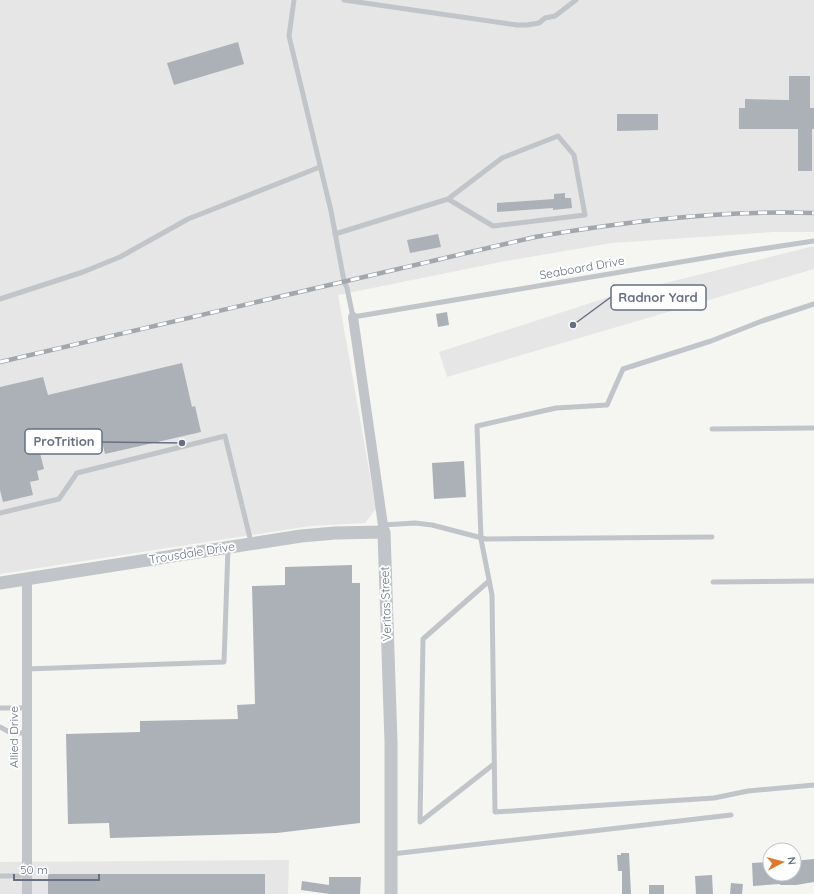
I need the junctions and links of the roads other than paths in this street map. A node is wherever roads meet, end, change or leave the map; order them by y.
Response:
1 (294, 0) edge
2 (344, 0) edge
3 (576, 0) edge
4 (320, 167) junction
5 (448, 199) junction
6 (335, 234) junction
7 (814, 241) edge
8 (0, 299) edge
9 (814, 304) edge
10 (353, 317) junction
11 (814, 428) edge
12 (712, 429) dead end
13 (0, 513) edge
14 (384, 528) junction
15 (712, 537) dead end
16 (481, 539) junction
17 (252, 543) junction
18 (228, 547) junction
19 (27, 580) junction
20 (489, 581) junction
21 (814, 581) edge
22 (712, 582) dead end
23 (0, 583) edge
24 (27, 670) junction
25 (0, 708) edge
26 (27, 708) junction
27 (0, 727) edge
28 (27, 734) junction
29 (494, 764) junction
30 (814, 785) edge
31 (731, 815) dead end
32 (391, 854) junction
33 (0, 876) edge
34 (27, 876) junction
35 (27, 894) edge
36 (391, 894) edge

1 - 4 lane
2 - 3 lane
4 - 6 lane
4 - 8 lane
5 - 5 lane
5 - 6 lane
6 - 10 lane
7 - 10 lane, Seaboard Drive
9 - 16 lane
10 - 14 street, Veritas Street
11 - 12 lane
13 - 17 lane
14 - 16 lane
14 - 17 street, Trousdale Drive
14 - 32 street, Veritas Street
15 - 16 lane
16 - 20 lane
17 - 18 street, Trousdale Drive
18 - 19 street, Trousdale Drive
18 - 24 lane
19 - 23 street, Trousdale Drive
19 - 24 street, Allied Drive
20 - 29 lane
20 - 29 lane
21 - 22 lane
24 - 26 street, Allied Drive
25 - 26 lane
26 - 28 street, Allied Drive
27 - 28 lane
28 - 34 street, Allied Drive
29 - 30 lane
31 - 32 lane
32 - 36 street, Veritas Street
33 - 34 lane
34 - 35 street, Allied Drive

